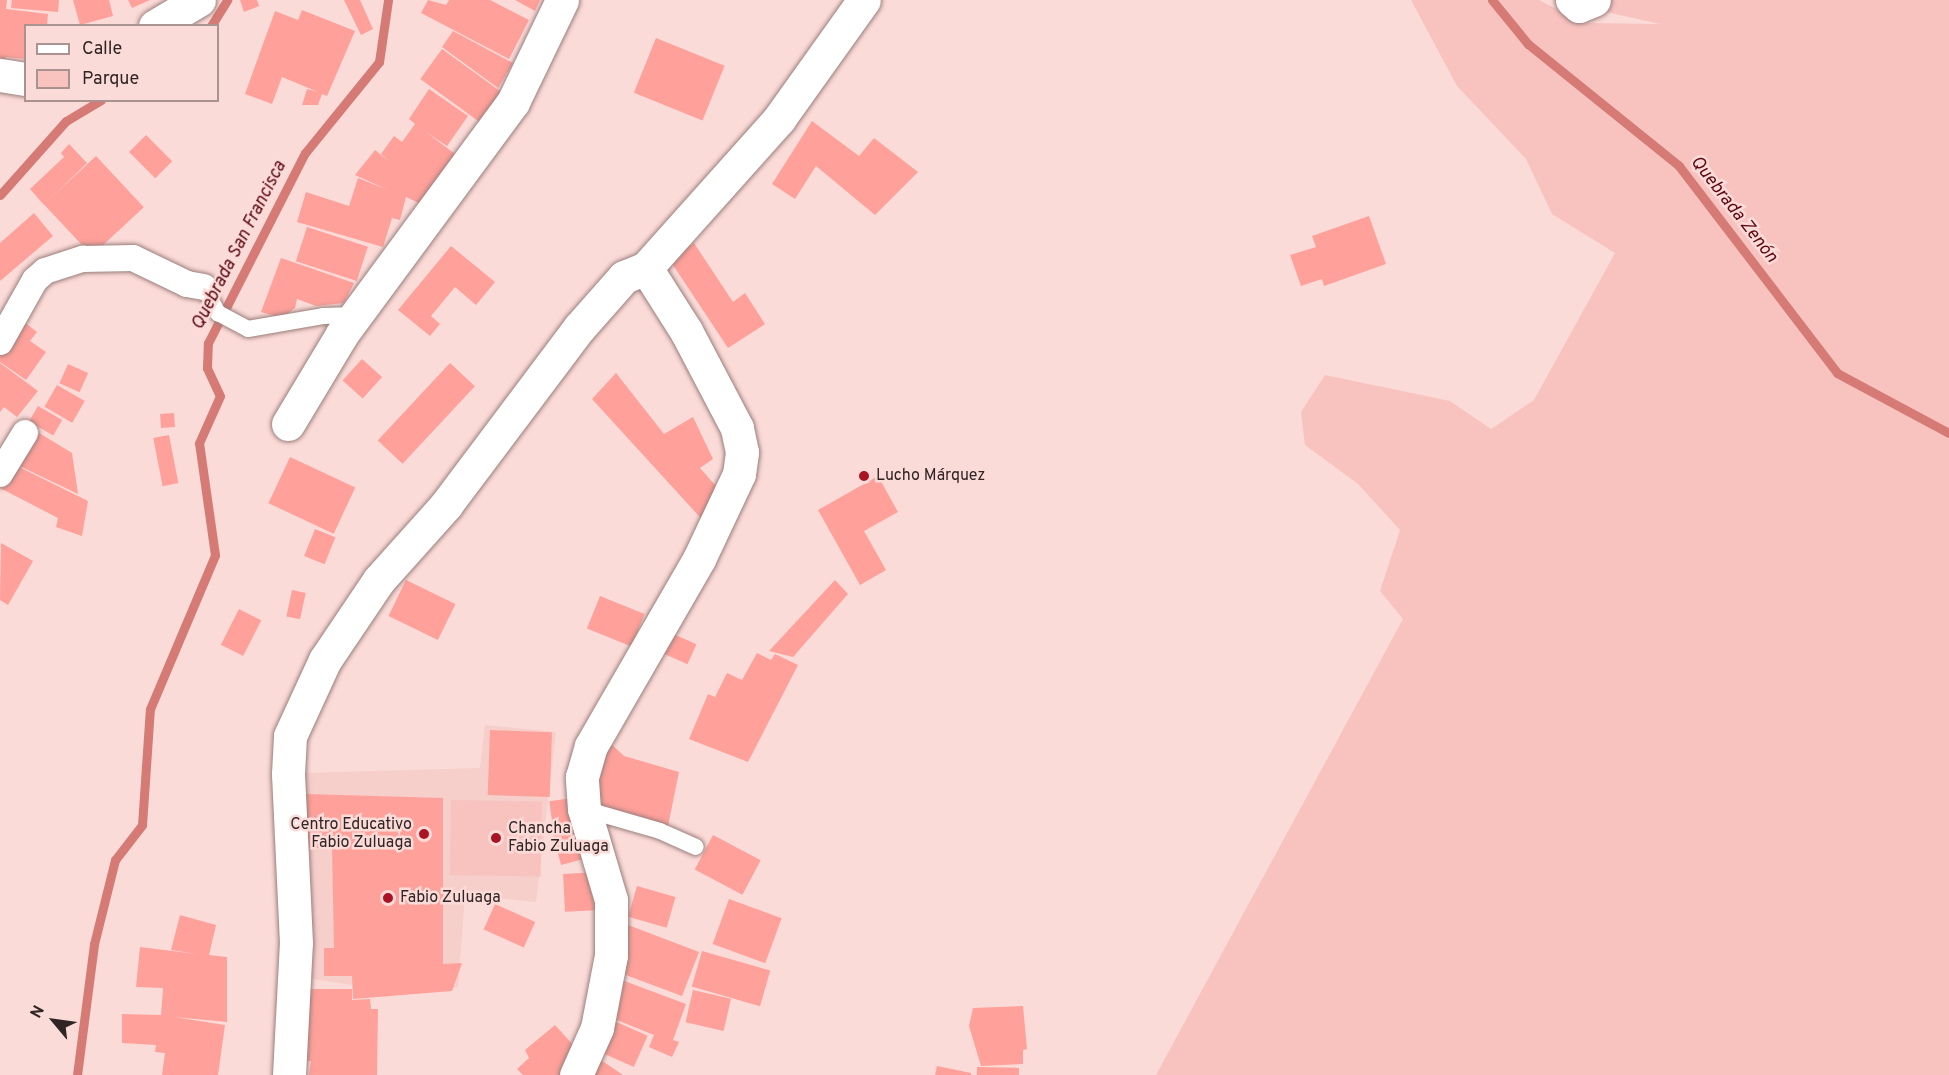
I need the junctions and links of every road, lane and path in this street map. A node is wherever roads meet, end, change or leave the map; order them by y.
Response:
1 (562, 0) edge
2 (864, 0) edge
3 (1572, 0) edge
4 (1594, 0) edge
5 (0, 75) edge
6 (24, 79) edge
7 (154, 257) dead end
8 (646, 268) junction
9 (204, 287) junction
10 (355, 315) junction
11 (0, 342) edge
12 (288, 424) dead end
13 (25, 433) dead end
14 (0, 474) edge
15 (584, 809) junction
16 (696, 848) dead end
17 (289, 1075) edge
18 (576, 1075) edge

1 - 10 street
2 - 8 street
3 - 4 street
5 - 6 street
7 - 9 lane
8 - 15 street
8 - 17 street
9 - 10 lane
9 - 11 street
10 - 12 street
13 - 14 street
15 - 16 lane
15 - 18 street

